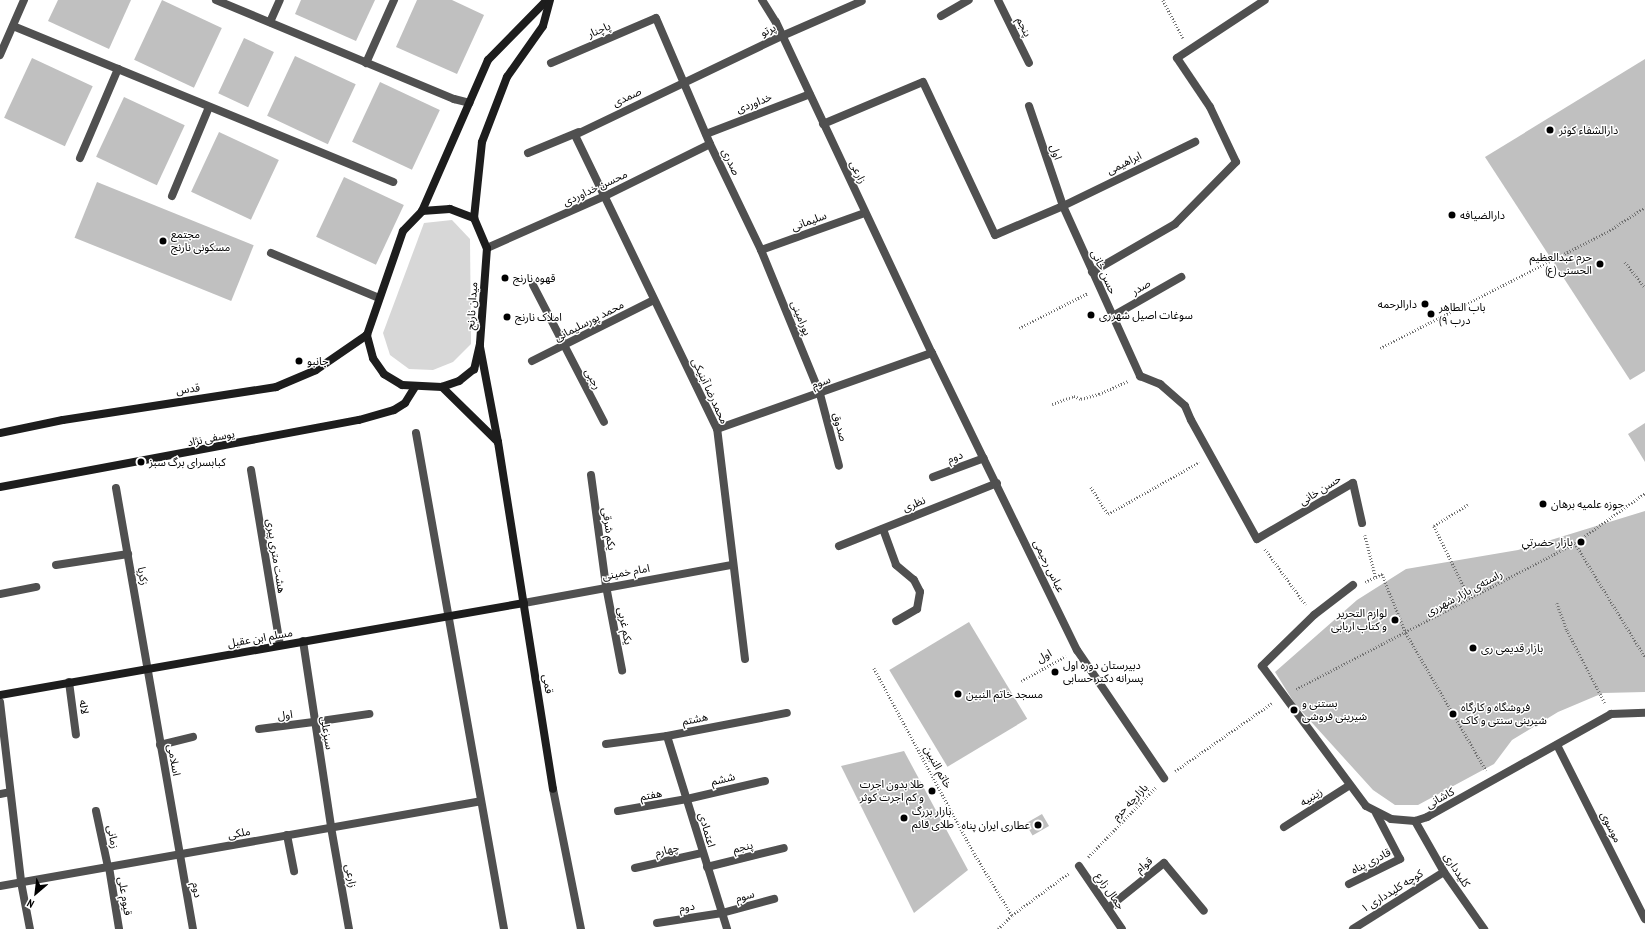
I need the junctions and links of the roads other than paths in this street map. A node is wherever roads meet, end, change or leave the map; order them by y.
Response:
1 (24, 0) edge
2 (216, 0) edge
3 (280, 0) edge
4 (394, 0) edge
5 (548, 0) edge
6 (762, 0) edge
7 (969, 0) edge
8 (998, 0) edge
9 (1265, 0) edge
10 (862, 1) edge
11 (941, 16) dead end
12 (656, 18) joint
13 (270, 22) junction
14 (13, 26) junction
15 (782, 36) junction
16 (0, 55) edge
17 (366, 63) junction
18 (551, 63) dead end
19 (1029, 63) dead end
20 (118, 69) junction
21 (685, 83) junction
22 (810, 94) junction
23 (470, 103) junction
24 (1029, 106) dead end
25 (209, 107) junction
26 (823, 124) junction
27 (579, 132) junction
28 (706, 134) junction
29 (1195, 142) dead end
30 (710, 144) junction
31 (528, 153) dead end
32 (80, 158) dead end
33 (393, 182) dead end
34 (172, 196) dead end
35 (605, 196) junction
36 (1063, 206) junction
37 (422, 211) junction
38 (865, 212) junction
39 (474, 218) junction
40 (487, 248) junction
41 (761, 250) junction
42 (271, 253) dead end
43 (1092, 272) junction
44 (1181, 277) dead end
45 (533, 285) dead end
46 (379, 298) junction
47 (654, 300) junction
48 (1112, 317) junction
49 (367, 335) junction
50 (480, 344) junction
51 (563, 346) junction
52 (932, 353) junction
53 (532, 361) dead end
54 (414, 387) junction
55 (442, 387) junction
56 (820, 394) junction
57 (604, 422) dead end
58 (717, 429) junction
59 (0, 433) edge
60 (416, 433) dead end
61 (498, 442) junction
62 (984, 458) junction
63 (839, 466) dead end
64 (251, 470) dead end
65 (591, 475) dead end
66 (933, 477) dead end
67 (997, 483) junction
68 (0, 488) edge
69 (116, 488) dead end
70 (1362, 523) road end
71 (883, 529) junction
72 (839, 546) dead end
73 (128, 554) junction
74 (56, 565) dead end
75 (732, 566) junction
76 (1353, 585) dead end
77 (606, 586) junction
78 (36, 587) dead end
79 (0, 594) edge
80 (524, 602) junction
81 (448, 616) junction
82 (896, 621) dead end
83 (303, 641) junction
84 (280, 646) junction
85 (744, 659) dead end
86 (149, 669) junction
87 (622, 670) dead end
88 (69, 682) junction
89 (0, 695) edge
90 (0, 702) edge
91 (787, 713) dead end
92 (1645, 713) edge
93 (369, 714) dead end
94 (314, 722) junction
95 (259, 729) dead end
96 (76, 735) dead end
97 (667, 736) junction
98 (193, 737) dead end
99 (606, 744) dead end
100 (160, 745) junction
101 (1557, 745) junction
102 (1164, 778) road end
103 (765, 781) dead end
104 (1350, 785) junction
105 (10, 792) junction
106 (0, 794) edge
107 (687, 800) junction
108 (481, 801) junction
109 (96, 810) dead end
110 (618, 811) dead end
111 (1376, 813) junction
112 (1415, 822) junction
113 (331, 828) junction
114 (1284, 828) dead end
115 (287, 835) junction
116 (784, 848) dead end
117 (702, 853) junction
118 (179, 854) junction
119 (1079, 866) road end
120 (108, 867) junction
121 (707, 867) junction
122 (636, 868) dead end
123 (294, 871) dead end
124 (1444, 872) junction
125 (21, 882) junction
126 (1349, 884) dead end
127 (0, 886) edge
128 (774, 899) dead end
129 (1108, 908) junction
130 (1204, 911) dead end
131 (722, 913) junction
132 (1645, 919) edge
133 (656, 923) dead end
134 (30, 929) edge
135 (119, 929) edge
136 (193, 929) edge
137 (349, 929) edge
138 (504, 929) edge
139 (580, 929) edge
140 (727, 929) edge
141 (1122, 929) edge
142 (1353, 929) edge
143 (1484, 929) edge

1 - 14 street
2 - 13 street
3 - 13 street
4 - 17 street
5 - 23 street
5 - 39 street
6 - 15 street, زارعی
7 - 11 street
8 - 19 street, پنجم
9 - 43 street
10 - 15 street, پرتو
12 - 18 street, پاچنار
12 - 21 street, صدری
13 - 17 street
14 - 16 street
14 - 20 street
15 - 21 street, پرتو
15 - 22 street, زارعی
17 - 23 street
20 - 25 street
20 - 32 street
21 - 27 street, صمدی
21 - 28 street, صدری
22 - 26 street, زارعی
22 - 28 street, خداوردی
23 - 37 street
24 - 36 street, اول
25 - 33 street
25 - 34 street
26 - 36 street
26 - 38 street, زارعی
27 - 31 street, صمدی
27 - 35 street
28 - 30 street, صدری
29 - 36 street, ابراهیمی
30 - 35 street, محسن خداوردی
30 - 41 street, صدری
35 - 40 street, محسن خداوردی
35 - 47 street, محمدرضا آبنیکی
36 - 43 street, حسن خانی
37 - 39 street
37 - 46 street
38 - 41 street, سلیمانی
38 - 52 street, زارعی
39 - 40 street, میدان نارنج
40 - 50 street, میدان نارنج
41 - 56 street, پورامینی
42 - 46 street
43 - 48 street, حسن خانی
44 - 48 street, صدر
45 - 51 street, رجبی
46 - 49 street
47 - 51 street, محمد پورسلیمانی
47 - 58 street, محمدرضا آبنیکی
48 - 70 street, حسن خانی
49 - 54 street, میدان نارنج
49 - 59 street, قدس
50 - 55 street, میدان نارنج
50 - 61 street, قمی
51 - 53 street, محمد پورسلیمانی
51 - 57 street, رجبی
52 - 56 street, سوم
52 - 62 street, عباس رحیمی
54 - 55 street, میدان نارنج
54 - 68 street, یوسفی نژاد
55 - 61 street
56 - 58 street, سوم
56 - 63 street, صدوق
58 - 75 street, محمدرضا آبنیکی
60 - 81 street
61 - 80 street, قمی
62 - 66 street, دوم
62 - 67 street, عباس رحیمی
64 - 84 street, هشت متری پیری
65 - 77 street, یکم شرقی
67 - 71 street, نظری
67 - 102 street, عباس رحیمی
69 - 73 street, زکریا
71 - 72 street, نظری
71 - 82 street
73 - 74 street
73 - 86 street, زکریا
75 - 77 street, امام خمینی
75 - 85 street, محمدرضا آبنیکی
76 - 104 street
77 - 80 street, امام خمینی
77 - 87 street, یکم غربی
78 - 79 street
80 - 81 street, مسلم ابن عقیل
80 - 139 street, قمی
81 - 83 street, مسلم ابن عقیل
81 - 108 street
83 - 84 street, مسلم ابن عقیل
83 - 94 street, سبزعلی
84 - 86 street, مسلم ابن عقیل
86 - 88 street, مسلم ابن عقیل
86 - 100 street, اسلامی
88 - 89 street, مسلم ابن عقیل
88 - 96 street, لاله
90 - 105 street
91 - 97 street, هشتم
92 - 101 street, کاشانی
93 - 94 street, اول
94 - 95 street, اول
94 - 113 street, سبزعلی
97 - 99 street, هشتم
97 - 107 street, اعتمادی
98 - 100 street
100 - 118 street, اسلامی
101 - 112 street, کاشانی
101 - 132 street, موسوی
103 - 107 street, ششم
104 - 111 street
104 - 114 street, زینبیه
105 - 106 street
105 - 125 street
107 - 110 street, هفتم
107 - 117 street, اعتمادی
108 - 113 street, ملکی
108 - 138 street
109 - 120 street, زمانی
111 - 112 street
111 - 126 street, قادری پناه
112 - 124 street, کلیدداری
113 - 115 street, ملکی
113 - 137 street, زارعی
115 - 118 street, ملکی
115 - 123 street
116 - 121 street, پنجم
117 - 121 street, اعتمادی
117 - 122 street, چهارم
118 - 120 street, ملکی
118 - 136 street, دوم
119 - 129 street, جمال زارع
120 - 125 street, ملکی
120 - 135 street, قیوم علی
121 - 131 street, اعتمادی
124 - 142 street, کوچه کلیدداری ۱
124 - 143 street, کلیدداری
125 - 127 street, ملکی
125 - 134 street
128 - 131 street, سوم
129 - 130 street, قوام
129 - 141 street, جمال زارع
131 - 133 street, دوم
131 - 140 street, اعتمادی

